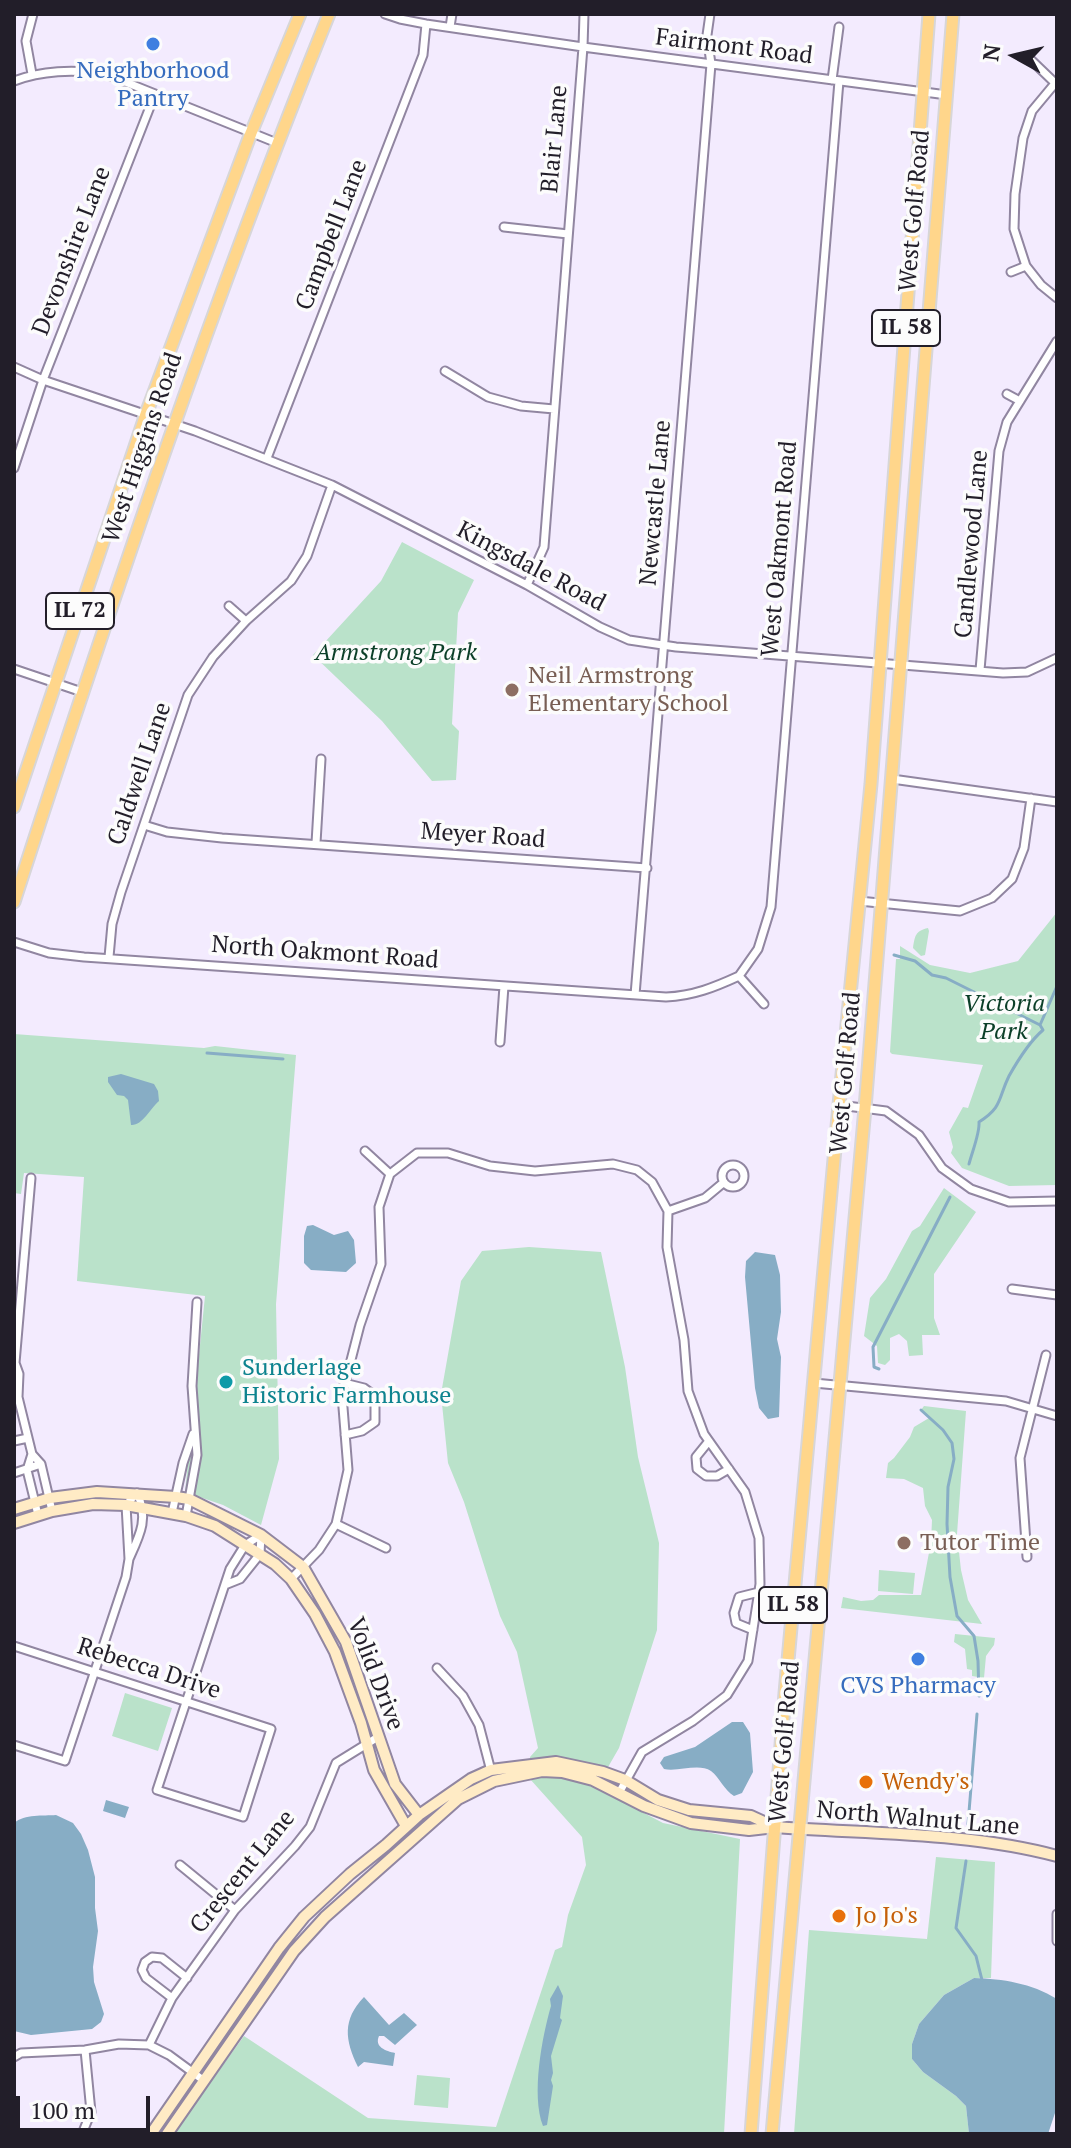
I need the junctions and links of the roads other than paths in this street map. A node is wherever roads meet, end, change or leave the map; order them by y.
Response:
1 (33, 14) edge
2 (300, 14) edge
3 (329, 14) edge
4 (385, 14) edge
5 (452, 14) edge
6 (584, 14) edge
7 (710, 14) edge
8 (929, 14) edge
9 (953, 14) edge
10 (426, 24) junction
11 (450, 27) junction
12 (839, 27) dead end
13 (583, 47) junction
14 (1029, 58) dead end
15 (711, 64) junction
16 (32, 74) junction
17 (836, 80) junction
18 (14, 81) edge
19 (1055, 82) edge
20 (924, 93) junction
21 (155, 94) junction
22 (947, 95) junction
23 (251, 133) junction
24 (277, 143) junction
25 (504, 227) dead end
26 (568, 234) junction
27 (1026, 266) junction
28 (1011, 272) dead end
29 (1057, 298) edge
30 (1057, 341) edge
31 (14, 367) edge
32 (445, 371) dead end
33 (43, 380) junction
34 (1007, 394) dead end
35 (1020, 401) junction
36 (554, 409) junction
37 (146, 414) junction
38 (174, 423) junction
39 (267, 458) junction
40 (14, 468) edge
41 (332, 485) junction
42 (527, 585) junction
43 (229, 606) dead end
44 (246, 621) junction
45 (665, 646) junction
46 (792, 657) junction
47 (1057, 658) edge
48 (880, 663) junction
49 (900, 665) junction
50 (14, 669) edge
51 (980, 670) junction
52 (55, 683) junction
53 (82, 692) junction
54 (321, 759) dead end
55 (892, 779) junction
56 (1031, 798) junction
57 (1057, 802) edge
58 (14, 807) edge
59 (144, 825) junction
60 (316, 843) junction
61 (647, 868) junction
62 (859, 901) junction
63 (14, 902) edge
64 (882, 903) junction
65 (14, 942) edge
66 (109, 957) junction
67 (739, 976) junction
68 (504, 986) junction
69 (635, 995) junction
70 (764, 1004) dead end
71 (500, 1042) dead end
72 (839, 1105) junction
73 (865, 1108) junction
74 (365, 1151) dead end
75 (390, 1174) junction
76 (31, 1178) dead end
77 (723, 1183) dead end
78 (1057, 1201) edge
79 (668, 1211) junction
80 (1012, 1289) dead end
81 (1057, 1295) edge
82 (197, 1302) dead end
83 (1046, 1355) dead end
84 (15, 1363) edge
85 (344, 1383) junction
86 (814, 1383) junction
87 (841, 1385) junction
88 (1032, 1408) junction
89 (1057, 1416) edge
90 (194, 1432) junction
91 (345, 1435) junction
92 (28, 1438) junction
93 (14, 1441) edge
94 (709, 1441) junction
95 (32, 1454) junction
96 (41, 1464) junction
97 (729, 1469) junction
98 (27, 1470) junction
99 (14, 1473) edge
100 (137, 1493) junction
101 (176, 1497) junction
102 (50, 1498) junction
103 (189, 1499) junction
104 (36, 1503) junction
105 (126, 1505) junction
106 (14, 1509) edge
107 (144, 1509) junction
108 (52, 1511) junction
109 (172, 1513) junction
110 (38, 1515) junction
111 (186, 1516) junction
112 (14, 1523) edge
113 (336, 1524) junction
114 (261, 1535) junction
115 (245, 1545) junction
116 (386, 1548) dead end
117 (260, 1554) junction
118 (1027, 1557) dead end
119 (129, 1559) junction
120 (303, 1567) junction
121 (291, 1579) junction
122 (225, 1585) junction
123 (759, 1592) junction
124 (753, 1630) junction
125 (14, 1646) edge
126 (437, 1668) dead end
127 (94, 1672) junction
128 (186, 1701) junction
129 (378, 1737) junction
130 (368, 1743) junction
131 (14, 1745) edge
132 (492, 1776) junction
133 (625, 1780) junction
134 (619, 1793) junction
135 (419, 1815) junction
136 (406, 1826) junction
137 (775, 1827) junction
138 (799, 1828) junction
139 (1057, 1856) edge
140 (180, 1865) dead end
141 (235, 1910) junction
142 (1057, 1914) edge
143 (1057, 1941) edge
144 (187, 1978) junction
145 (172, 1998) junction
146 (149, 2045) junction
147 (85, 2050) junction
148 (14, 2057) edge
149 (193, 2073) junction
150 (203, 2080) junction
151 (82, 2134) edge
152 (151, 2134) edge
153 (167, 2134) edge
154 (751, 2134) edge
155 (772, 2134) edge

1 - 16 street
2 - 23 main road, West Higgins Road / IL 72
3 - 24 main road, West Higgins Road / IL 72
4 - 10 street, Fairmont Road
5 - 11 street
6 - 13 street
7 - 15 street, Newcastle Lane
8 - 20 main road, West Golf Road / IL 58
9 - 22 main road, West Golf Road / IL 58
10 - 11 street, Fairmont Road
10 - 39 street, Campbell Lane
11 - 13 street, Fairmont Road
12 - 17 street, Fairmont Road
13 - 15 street, Fairmont Road
13 - 26 street, Blair Lane
14 - 19 street
15 - 17 street, Fairmont Road
15 - 45 street, Newcastle Lane
16 - 18 street
16 - 21 street
17 - 20 street, Fairmont Road
17 - 46 street, West Oakmont Road
19 - 27 street
20 - 22 street, Fairmont Road
20 - 48 main road, West Golf Road / IL 58
21 - 23 street
21 - 33 street, Devonshire Lane
22 - 49 main road, West Golf Road / IL 58
23 - 24 street
23 - 37 main road, West Higgins Road / IL 72
24 - 38 main road, West Higgins Road / IL 72
25 - 26 street
26 - 36 street, Blair Lane
27 - 28 street
27 - 29 street
30 - 35 street, Candlewood Lane
31 - 33 street, Kingsdale Road
32 - 36 street
33 - 37 street, Kingsdale Road
33 - 40 street, Devonshire Lane
34 - 35 street
35 - 51 street, Candlewood Lane
36 - 42 street, Blair Lane
37 - 38 street, Kingsdale Road
37 - 52 main road, West Higgins Road / IL 72
38 - 39 street, Kingsdale Road
38 - 53 main road, West Higgins Road / IL 72
39 - 41 street, Kingsdale Road
41 - 42 street, Kingsdale Road
41 - 44 street, Caldwell Lane
42 - 45 street, Kingsdale Road
43 - 44 street
44 - 59 street, Caldwell Lane
45 - 46 street, Kingsdale Road
45 - 61 street, Newcastle Lane
46 - 48 street, Kingsdale Road
46 - 67 street, West Oakmont Road
47 - 51 street, Kingsdale Road
48 - 49 street, Kingsdale Road
48 - 62 main road, West Golf Road / IL 58
49 - 51 street, Kingsdale Road
49 - 55 main road, West Golf Road / IL 58
50 - 52 street
52 - 53 street
52 - 58 main road, West Higgins Road / IL 72
53 - 63 main road, West Higgins Road / IL 72
54 - 60 street
55 - 56 street
55 - 64 main road, West Golf Road / IL 58
56 - 57 street
56 - 64 street
59 - 60 street, Meyer Road
59 - 66 street, Caldwell Lane
60 - 61 street, Meyer Road
61 - 69 street, Newcastle Lane
62 - 64 street
62 - 72 main road, West Golf Road / IL 58
64 - 73 main road, West Golf Road / IL 58
65 - 66 street, North Oakmont Road
66 - 68 street, North Oakmont Road
67 - 69 street, North Oakmont Road
67 - 70 street
68 - 69 street, North Oakmont Road
68 - 71 street
72 - 73 street
72 - 86 main road, West Golf Road / IL 58
73 - 78 street
73 - 87 main road, West Golf Road / IL 58
74 - 75 street
75 - 79 street
75 - 85 street
76 - 84 street
77 - 79 street
79 - 94 street
80 - 81 street
82 - 90 street
83 - 88 street
84 - 92 street
85 - 91 street
85 - 91 street
86 - 87 street
86 - 137 main road, West Golf Road / IL 58
87 - 88 street
87 - 138 main road, West Golf Road / IL 58
88 - 89 street
88 - 118 street
90 - 101 street
90 - 103 street
91 - 113 street
92 - 93 street
92 - 95 street
94 - 97 street
94 - 97 street
95 - 96 street
95 - 98 street
96 - 98 street
96 - 102 street
97 - 123 street
98 - 99 street
98 - 104 street
100 - 101 street, Volid Drive
100 - 102 street, Volid Drive
100 - 105 street
100 - 107 street
101 - 103 street, Volid Drive
101 - 109 street
102 - 104 street, Volid Drive
102 - 108 street
103 - 111 street
103 - 114 street, Volid Drive
104 - 106 street, Volid Drive
104 - 110 street
105 - 107 street, Volid Drive
105 - 108 street, Volid Drive
105 - 119 street
107 - 109 street, Volid Drive
107 - 119 street
108 - 110 street, Volid Drive
109 - 111 street, Volid Drive
110 - 112 street, Volid Drive
111 - 115 street, Volid Drive
113 - 116 street
113 - 120 street
114 - 115 street
114 - 117 street
114 - 120 street, Volid Drive
115 - 117 street, Volid Drive
115 - 122 street
117 - 121 street, Volid Drive
117 - 122 street
119 - 127 street
120 - 121 street
120 - 129 street, Volid Drive
121 - 130 street, Volid Drive
122 - 128 street
123 - 124 street
123 - 124 street
124 - 133 street
125 - 127 street, Rebecca Drive
126 - 132 street
127 - 128 street, Rebecca Drive
127 - 131 street
128 - 128 street, Rebecca Drive
129 - 130 street, Crescent Lane
129 - 135 street, Volid Drive
130 - 136 street, Volid Drive
130 - 141 street, Crescent Lane
132 - 133 street
132 - 134 street
132 - 135 street
132 - 150 street
133 - 134 street
133 - 137 street
134 - 137 street
135 - 136 street
136 - 149 street
137 - 138 street, North Walnut Lane
137 - 154 main road, West Golf Road / IL 58
138 - 139 street, North Walnut Lane
138 - 155 main road, West Golf Road / IL 58
140 - 141 street
141 - 144 street, Crescent Lane
142 - 143 street
144 - 145 street, Crescent Lane
144 - 145 street
145 - 146 street, Crescent Lane
146 - 147 street
146 - 149 street
147 - 148 street
147 - 151 street
149 - 150 street
149 - 152 street
150 - 153 street

